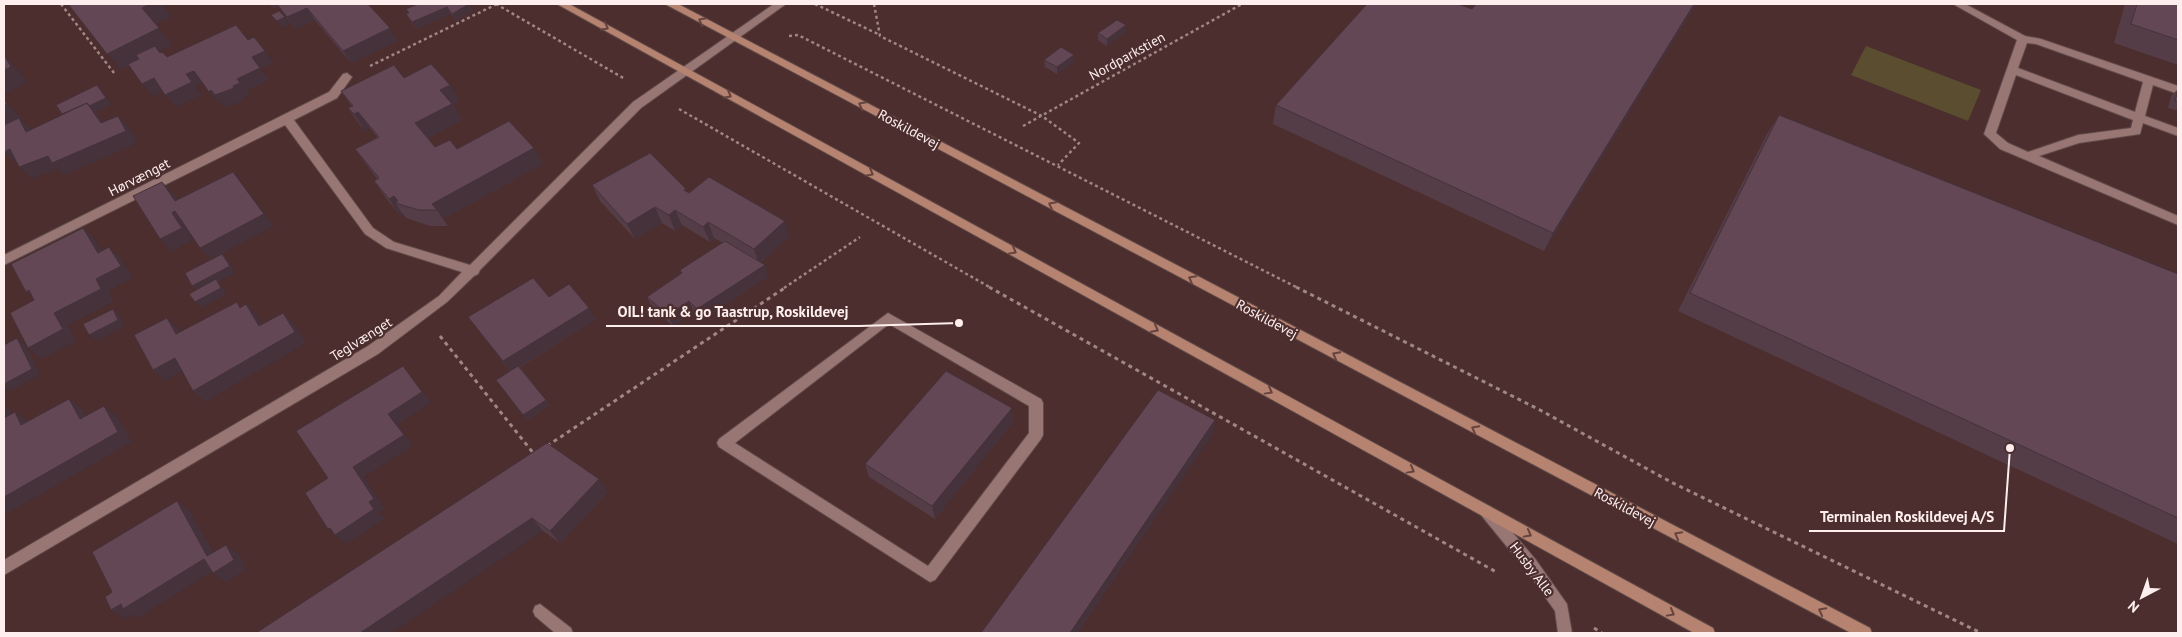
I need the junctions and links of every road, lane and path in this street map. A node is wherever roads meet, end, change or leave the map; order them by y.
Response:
1 (61, 4) edge
2 (496, 4) edge
3 (562, 4) edge
4 (670, 4) edge
5 (781, 4) edge
6 (815, 4) edge
7 (874, 4) edge
8 (1242, 4) edge
9 (1958, 4) edge
10 (880, 36) junction
11 (734, 37) junction
12 (2023, 39) junction
13 (2012, 70) junction
14 (685, 71) junction
15 (114, 73) edge
16 (347, 77) joint
17 (2149, 79) junction
18 (2178, 90) edge
19 (651, 95) junction
20 (1042, 116) junction
21 (2139, 117) junction
22 (287, 119) junction
23 (1023, 126) dead end
24 (2178, 132) edge
25 (2028, 156) junction
26 (1058, 164) junction
27 (2178, 221) edge
28 (860, 237) dead end
29 (4, 260) edge
30 (474, 271) junction
31 (424, 315) junction
32 (1036, 402) joint
33 (534, 455) junction
34 (527, 460) edge
35 (1486, 511) junction
36 (4, 568) edge
37 (1501, 575) dead end
38 (1562, 609) junction
39 (540, 612) dead end
40 (566, 633) edge
41 (1565, 633) edge
42 (1602, 633) edge
43 (1708, 633) edge
44 (1865, 633) edge
45 (1981, 633) edge

1 - 15 path
2 - 16 path
2 - 19 path
3 -> 14 main road
11 -> 4 main road, Roskildevej
5 - 11 street, Teglvænget
6 - 10 path
7 - 10 path
8 - 20 path, Nordparkstien
9 - 12 street
10 - 20 path
11 - 14 street, Teglvænget
11 - 26 path
44 -> 11 main road, Roskildevej
12 - 13 street
12 - 17 street
13 - 21 street
13 - 25 street
14 - 19 street, Teglvænget
14 -> 35 main road
16 - 22 street, Hørvænget
17 - 18 street
17 - 21 street
19 - 30 street, Teglvænget
19 - 37 path
20 - 23 path, Nordparkstien
20 - 26 path
21 - 24 street
21 - 25 street
22 - 29 street, Hørvænget
22 - 30 street
25 - 27 street
26 - 45 path
28 - 33 path
30 - 31 street, Teglvænget
31 - 33 path
31 - 36 street, Teglvænget
32 - 32 street
33 - 34 path
35 - 38 street, Husby Alle
35 -> 43 main road
38 - 41 street, Husby Alle
38 - 42 path
39 - 40 street

